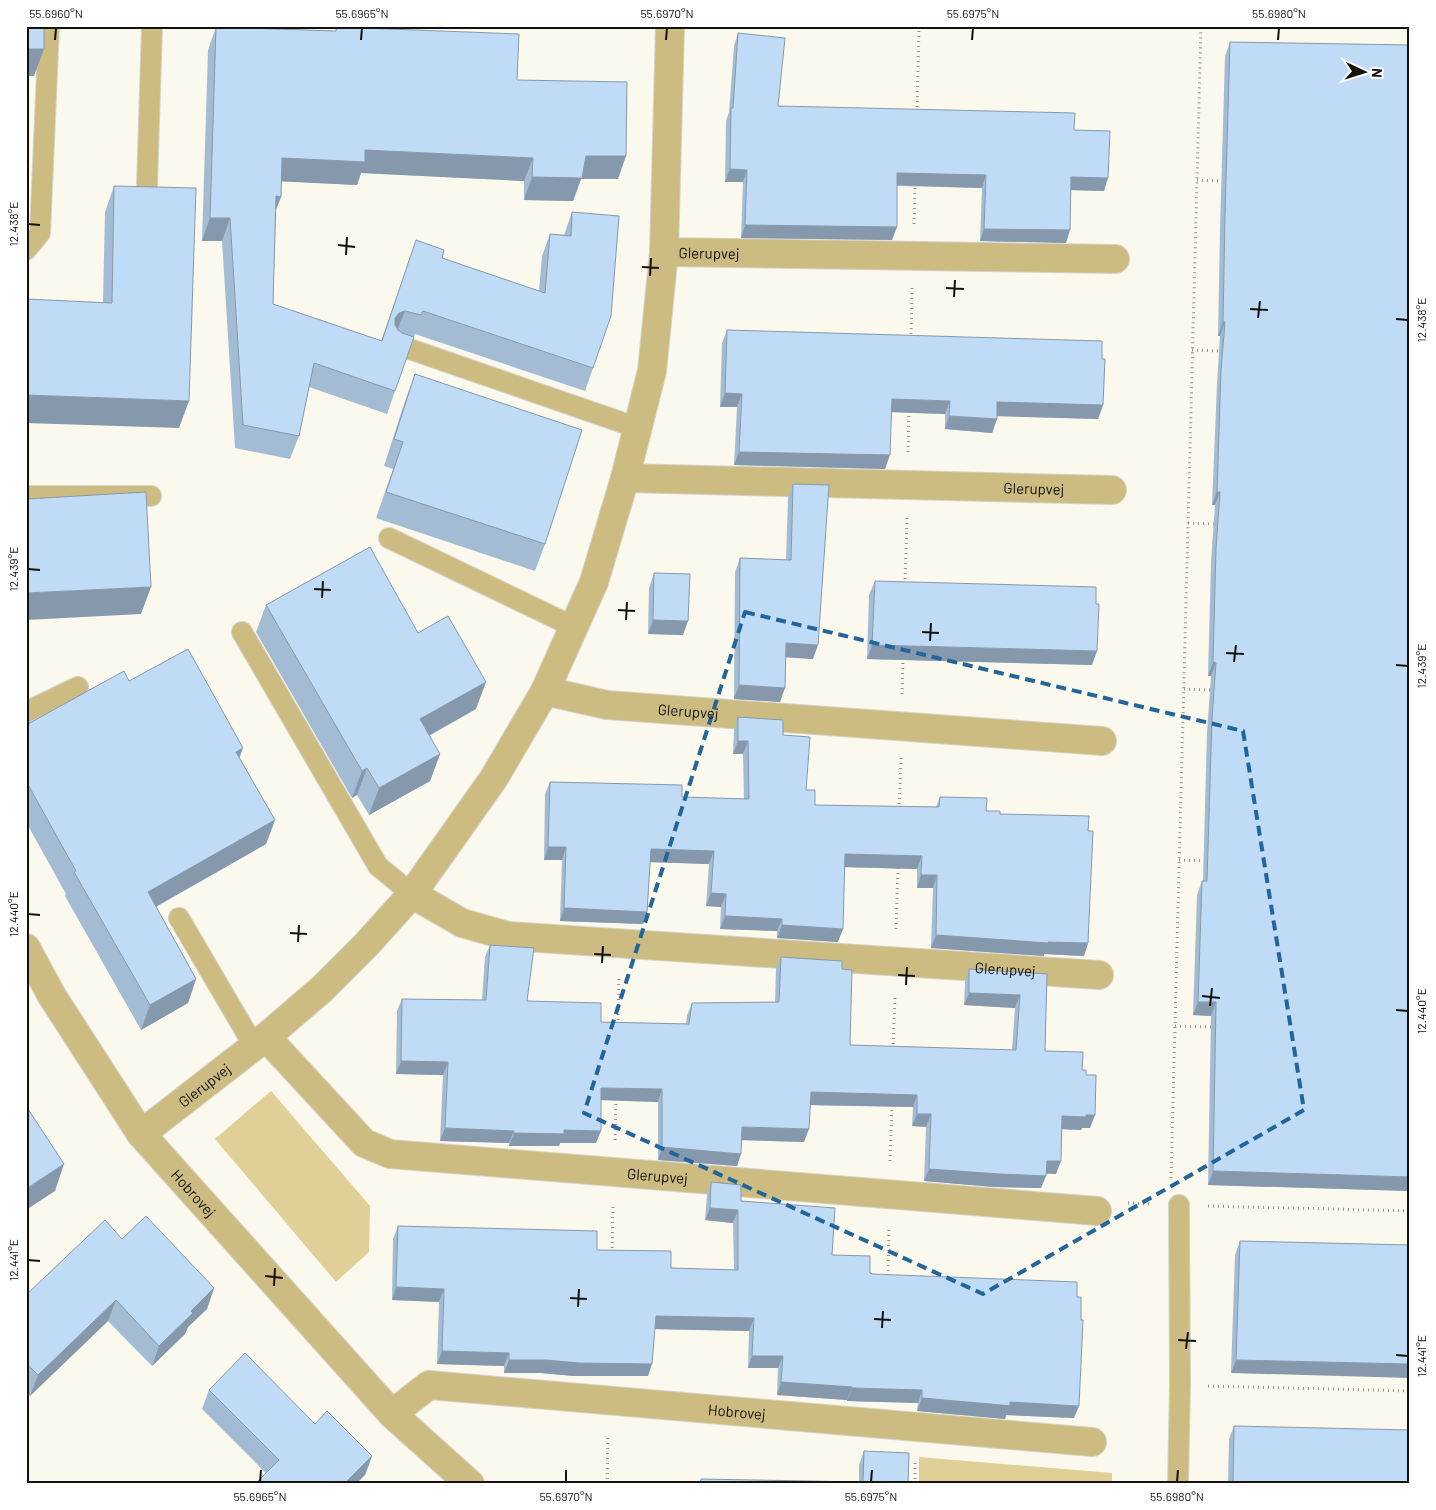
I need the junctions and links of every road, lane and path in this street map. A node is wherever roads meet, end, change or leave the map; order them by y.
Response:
1 (49, 26) edge
2 (152, 26) edge
3 (670, 26) edge
4 (1201, 26) edge
5 (1196, 180) junction
6 (1226, 181) edge
7 (148, 186) edge
8 (26, 250) edge
9 (664, 252) junction
10 (1115, 259) dead end
11 (398, 344) edge
12 (1192, 350) junction
13 (1222, 351) edge
14 (638, 428) junction
15 (625, 478) junction
16 (1112, 490) dead end
17 (26, 496) edge
18 (152, 496) dead end
19 (1188, 523) junction
20 (1226, 524) edge
21 (389, 538) dead end
22 (574, 626) junction
23 (242, 632) dead end
24 (78, 687) dead end
25 (1184, 689) junction
26 (1213, 690) edge
27 (545, 691) junction
28 (26, 712) edge
29 (1102, 741) dead end
30 (1179, 860) junction
31 (1208, 861) edge
32 (412, 894) junction
33 (180, 918) dead end
34 (620, 943) junction
35 (26, 948) edge
36 (1099, 975) dead end
37 (1175, 1026) junction
38 (1224, 1027) edge
39 (618, 1033) edge
40 (260, 1041) junction
41 (616, 1092) edge
42 (141, 1134) junction
43 (614, 1172) junction
44 (1179, 1205) junction
45 (1097, 1211) joint
46 (1410, 1211) edge
47 (612, 1262) edge
48 (1180, 1386) junction
49 (1410, 1392) edge
50 (609, 1401) junction
51 (392, 1414) junction
52 (1092, 1442) dead end
53 (470, 1484) edge
54 (607, 1484) edge
55 (1178, 1484) edge

1 - 8 lane
2 - 7 lane
3 - 9 street, Glerupvej
4 - 5 path
5 - 6 path
5 - 12 path
9 - 10 street, Glerupvej
9 - 14 street, Glerupvej
11 - 14 lane
12 - 13 path
12 - 19 path
14 - 15 street, Glerupvej
15 - 16 street, Glerupvej
15 - 22 street, Glerupvej
17 - 18 lane
19 - 20 path
19 - 25 path
21 - 22 lane
22 - 27 street, Glerupvej
23 - 32 lane
24 - 28 lane
25 - 26 path
25 - 30 path
27 - 29 street, Glerupvej
27 - 32 street, Glerupvej
30 - 31 path
30 - 37 path
32 - 34 street, Glerupvej
32 - 40 street, Glerupvej
33 - 40 lane
34 - 36 street, Glerupvej
34 - 39 path
35 - 42 street, Hobrovej
37 - 38 path
37 - 44 path
40 - 42 street, Glerupvej
40 - 43 street, Glerupvej
41 - 43 path
42 - 51 street, Hobrovej
43 - 45 street, Glerupvej
43 - 47 path
44 - 45 path
44 - 46 path
44 - 48 lane
48 - 49 path
48 - 55 lane
50 - 51 street, Hobrovej
50 - 52 street, Hobrovej
50 - 54 path
51 - 53 street, Hobrovej

